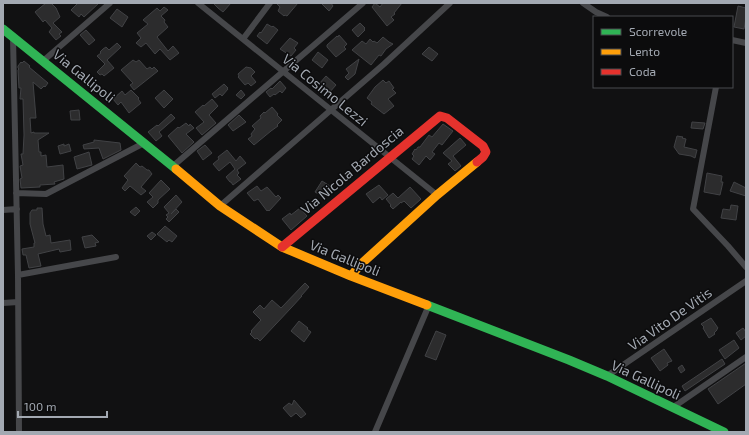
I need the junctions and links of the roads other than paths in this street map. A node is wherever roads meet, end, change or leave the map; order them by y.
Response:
1 (110, 3) edge
2 (198, 3) edge
3 (270, 3) edge
4 (364, 3) edge
5 (450, 3) edge
6 (583, 3) edge
7 (605, 16) edge
8 (3, 29) edge
9 (13, 37) junction
10 (243, 39) junction
11 (733, 40) edge
12 (746, 43) edge
13 (43, 61) junction
14 (283, 72) junction
15 (716, 88) edge
16 (331, 110) junction
17 (144, 142) junction
18 (389, 157) junction
19 (173, 166) junction
20 (16, 193) junction
21 (437, 195) junction
22 (220, 206) junction
23 (17, 209) junction
24 (3, 210) edge
25 (282, 247) junction
26 (116, 257) dead end
27 (746, 267) edge
28 (18, 275) junction
29 (351, 276) junction
30 (746, 281) edge
31 (3, 302) edge
32 (18, 302) junction
33 (429, 305) junction
34 (746, 357) edge
35 (607, 376) junction
36 (672, 408) junction
37 (19, 432) edge
38 (375, 432) edge
39 (724, 432) edge

1 - 13 street
2 - 10 street, Via Cosimo Lezzi
3 - 10 street
4 - 14 street
5 - 16 street
6 - 7 street
8 - 9 main road, Via Gallipoli
9 - 13 main road, Via Gallipoli
9 - 20 street
10 - 14 street, Via Cosimo Lezzi
11 - 12 street
13 - 17 main road, Via Gallipoli
14 - 16 street, Via Cosimo Lezzi
14 - 19 street
15 - 27 street
16 - 18 street, Via Cosimo Lezzi
16 - 22 street
17 - 19 main road, Via Gallipoli
17 - 20 street
18 - 21 street, Via Cosimo Lezzi
18 - 21 main road, Via Nicola Bardoscia
18 - 25 main road, Via Nicola Bardoscia
19 - 22 main road, Via Gallipoli
20 - 23 street
21 - 29 main road
22 - 25 main road, Via Gallipoli
23 - 24 street
23 - 28 street
25 - 29 main road, Via Gallipoli
26 - 28 street
28 - 32 street
29 - 33 main road, Via Gallipoli
30 - 35 street, Via Vito De Vitis
31 - 32 street
32 - 37 street
33 - 35 main road, Via Gallipoli
33 - 38 street
34 - 36 street
35 - 36 main road, Via Gallipoli
36 - 39 main road, Via Gallipoli

